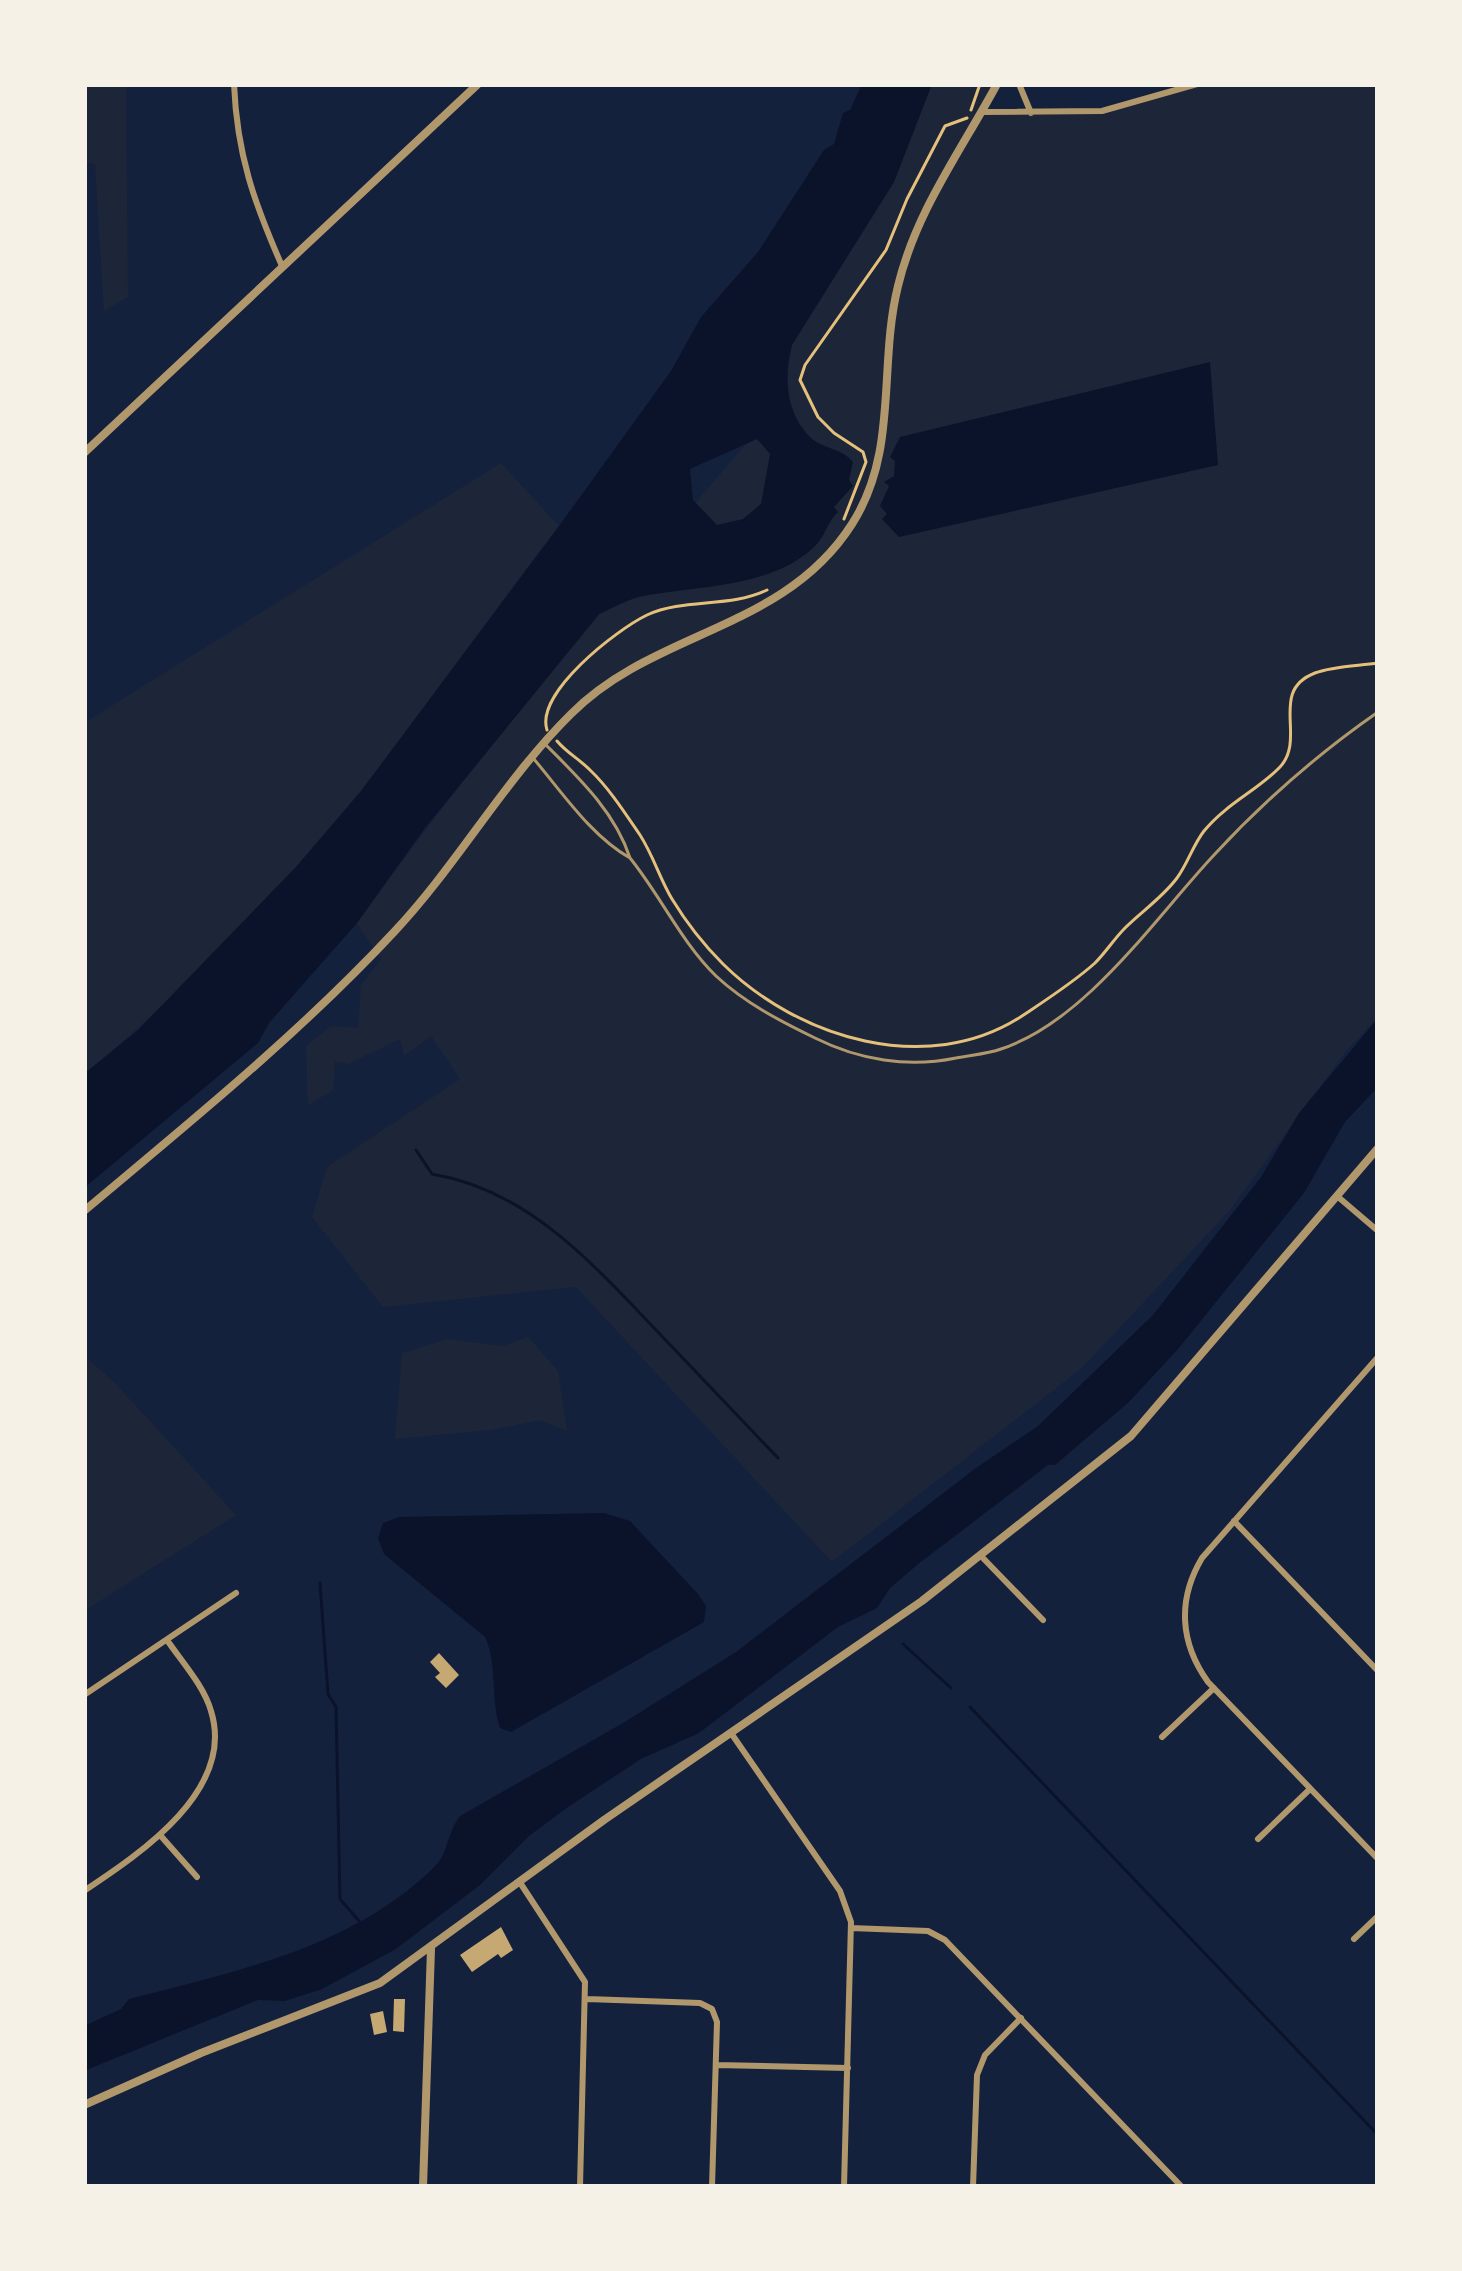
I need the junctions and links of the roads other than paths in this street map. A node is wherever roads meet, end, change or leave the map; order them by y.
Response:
1 (234, 84) edge
2 (478, 84) edge
3 (997, 84) edge
4 (1019, 84) edge
5 (1197, 84) edge
6 (982, 112) junction
7 (1031, 113) junction
8 (284, 270) junction
9 (84, 453) edge
10 (1378, 712) edge
11 (548, 740) junction
12 (532, 757) junction
13 (631, 858) junction
14 (1378, 1148) edge
15 (1337, 1196) junction
16 (84, 1210) edge
17 (1378, 1231) edge
18 (1378, 1357) edge
19 (1234, 1521) junction
20 (981, 1556) junction
21 (236, 1593) dead end
22 (1043, 1620) dead end
23 (166, 1640) junction
24 (1378, 1671) edge
25 (1214, 1688) junction
26 (84, 1695) edge
27 (731, 1733) junction
28 (1162, 1737) dead end
29 (1310, 1789) junction
30 (160, 1835) junction
31 (1258, 1839) dead end
32 (1378, 1859) edge
33 (197, 1877) dead end
34 (519, 1881) junction
35 (84, 1891) edge
36 (1378, 1916) edge
37 (851, 1928) junction
38 (1354, 1939) dead end
39 (430, 1949) junction
40 (587, 1999) junction
41 (1021, 2018) junction
42 (716, 2065) junction
43 (848, 2068) junction
44 (84, 2105) edge
45 (424, 2187) edge
46 (580, 2187) edge
47 (712, 2187) edge
48 (844, 2187) edge
49 (973, 2187) edge
50 (1182, 2187) edge

1 - 8 street
2 - 8 street
3 - 6 street
4 - 7 street
5 - 7 street
6 - 7 street
6 - 11 street
8 - 9 street
10 - 13 lane
11 - 12 street
11 - 13 lane
12 - 13 lane
12 - 16 street
14 - 15 street
15 - 17 street
15 - 20 street
18 - 19 street
19 - 24 street
19 - 25 street
20 - 22 street
20 - 27 street
21 - 23 street
23 - 26 street
23 - 30 street
25 - 28 street
25 - 29 street
27 - 34 street
27 - 37 street
29 - 31 street
29 - 32 street
30 - 33 street
30 - 35 street
34 - 39 street
34 - 40 street
36 - 38 street
37 - 41 street
37 - 43 street
39 - 44 street
39 - 45 street
40 - 42 street
40 - 46 street
41 - 49 street
41 - 50 street
42 - 43 street
42 - 47 street
43 - 48 street

